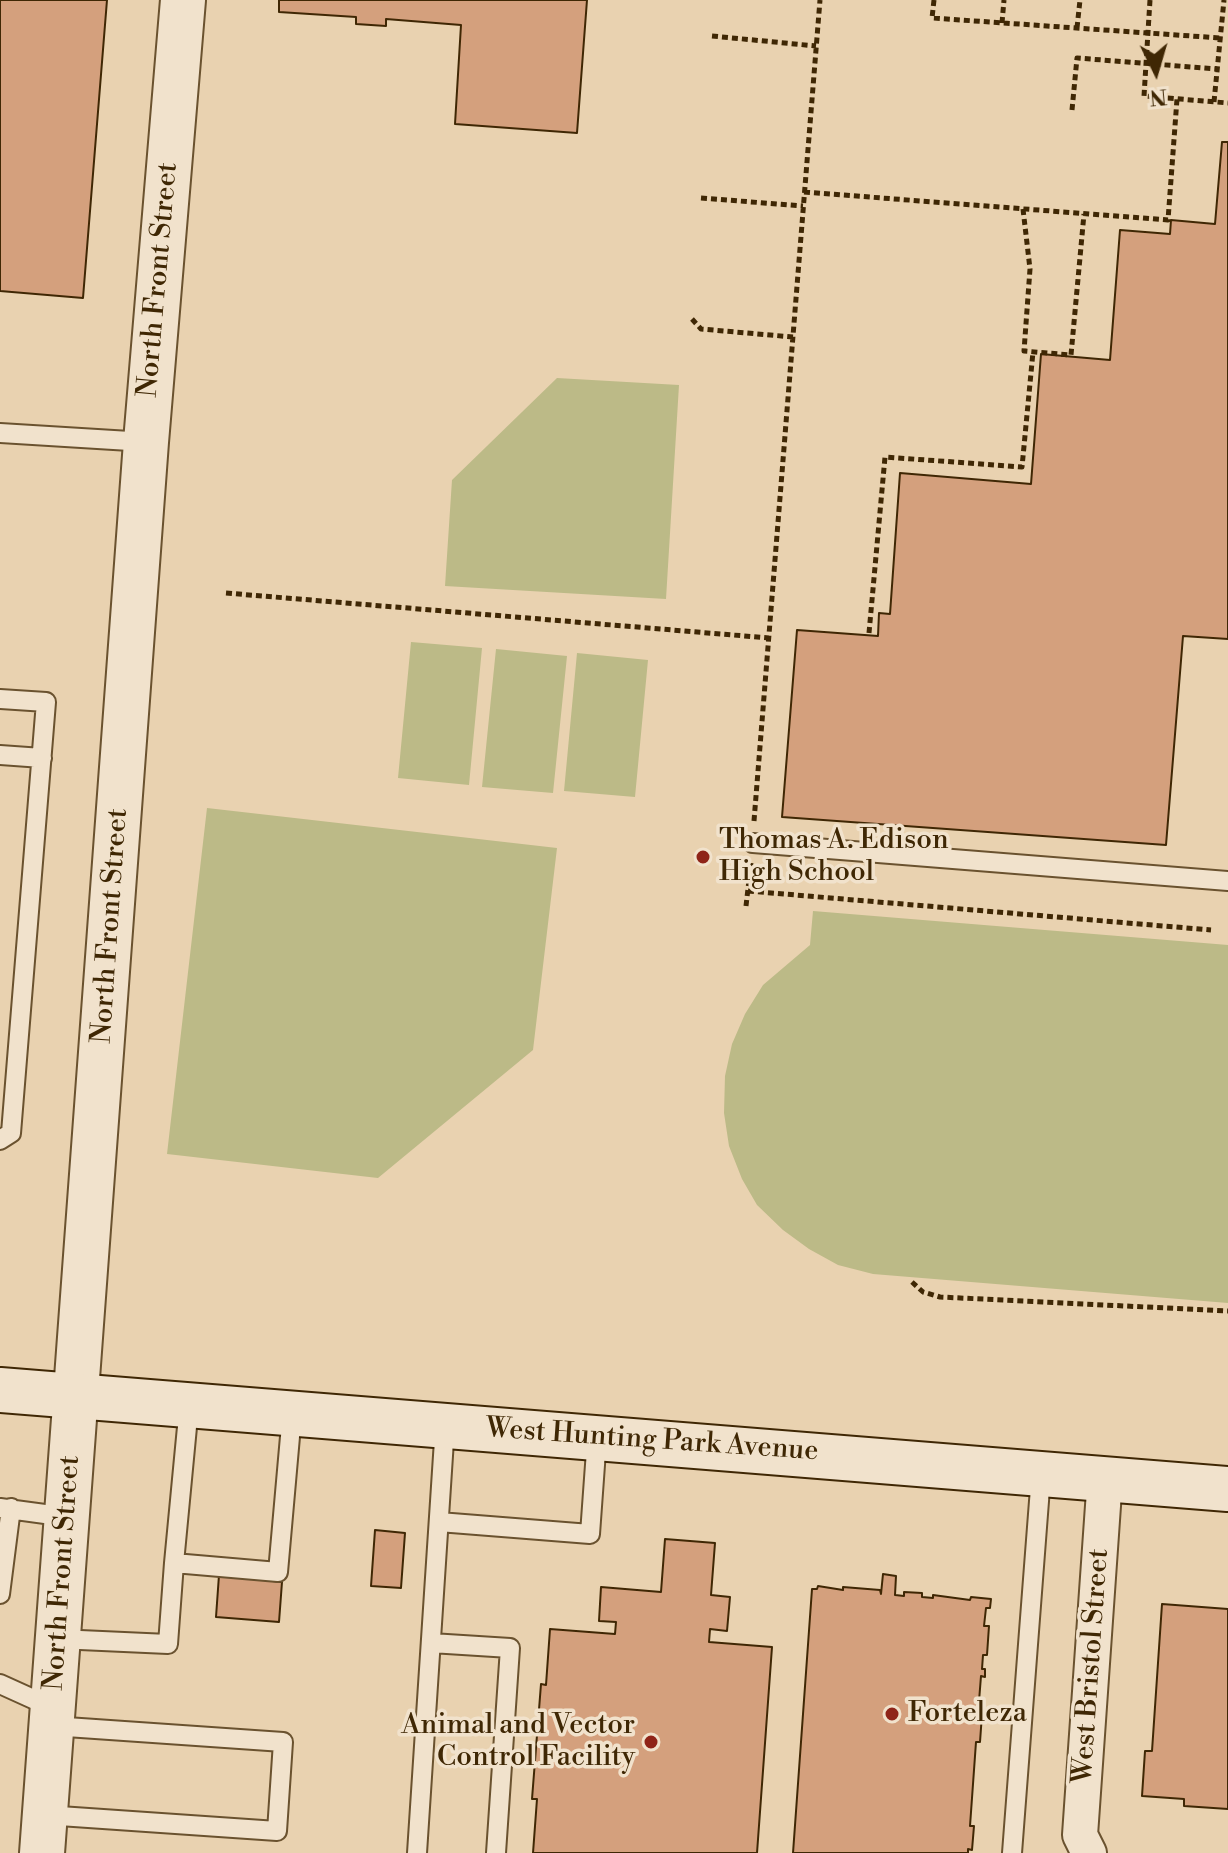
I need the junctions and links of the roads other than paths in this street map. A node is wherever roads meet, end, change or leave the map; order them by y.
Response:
1 (183, 0) edge
2 (0, 433) edge
3 (146, 442) junction
4 (0, 699) edge
5 (0, 755) edge
6 (42, 758) junction
7 (753, 843) road end
8 (1228, 881) edge
9 (0, 1140) edge
10 (0, 1390) edge
11 (76, 1397) junction
12 (189, 1405) junction
13 (292, 1414) junction
14 (445, 1425) junction
15 (597, 1437) junction
16 (1042, 1472) junction
17 (1105, 1477) junction
18 (1228, 1489) edge
19 (6, 1508) edge
20 (67, 1517) junction
21 (439, 1522) junction
22 (174, 1563) junction
23 (0, 1594) edge
24 (58, 1639) junction
25 (431, 1643) junction
26 (0, 1684) edge
27 (52, 1717) junction
28 (44, 1834) edge
29 (417, 1853) edge
30 (496, 1853) edge
31 (1012, 1853) edge
32 (1089, 1853) edge

1 - 3 street, North Front Street
2 - 3 lane
3 - 11 street, North Front Street
4 - 6 lane
5 - 6 lane
6 - 9 lane
7 - 8 lane
10 - 11 street, West Hunting Park Avenue
11 - 12 street, West Hunting Park Avenue
11 - 20 street, North Front Street
12 - 13 street, West Hunting Park Avenue
12 - 22 lane
13 - 14 street, West Hunting Park Avenue
13 - 22 lane
14 - 15 street, West Hunting Park Avenue
14 - 21 lane
15 - 16 street, West Hunting Park Avenue
15 - 21 lane
16 - 17 street, West Hunting Park Avenue
16 - 31 lane
17 - 18 street, West Hunting Park Avenue
17 - 32 street, West Bristol Street
19 - 20 lane
19 - 23 lane
20 - 24 street, North Front Street
21 - 25 lane
22 - 24 lane
24 - 27 street, North Front Street
25 - 29 lane
25 - 30 lane
26 - 27 lane
27 - 28 street, North Front Street
27 - 28 lane

